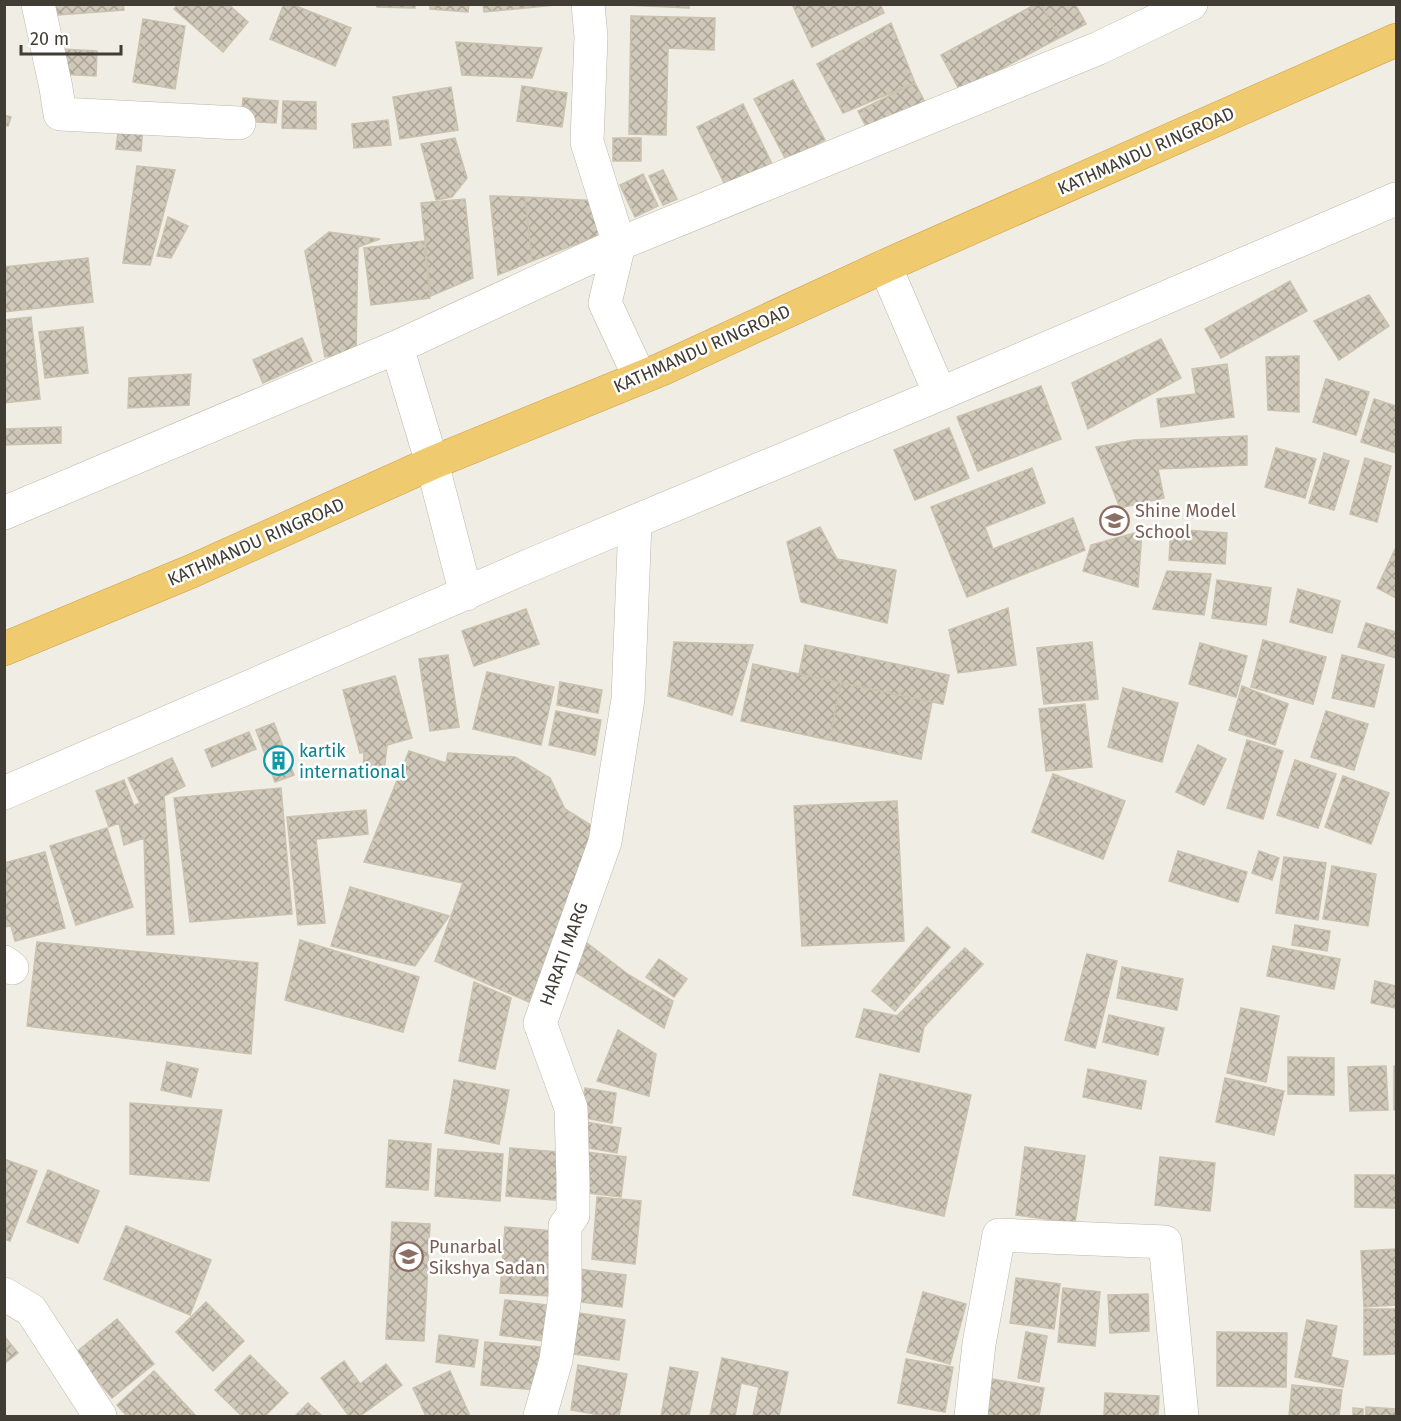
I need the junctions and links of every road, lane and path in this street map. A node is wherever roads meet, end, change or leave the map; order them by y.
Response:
1 (38, 4) edge
2 (588, 4) edge
3 (1191, 4) edge
4 (1396, 40) edge
5 (238, 123) dead end
6 (1396, 199) edge
7 (619, 244) junction
8 (885, 266) junction
9 (397, 347) junction
10 (640, 378) junction
11 (940, 394) junction
12 (432, 463) junction
13 (4, 513) edge
14 (635, 523) junction
15 (466, 594) junction
16 (4, 648) edge
17 (4, 793) edge
18 (4, 1294) edge
19 (100, 1416) edge
20 (540, 1416) edge
21 (971, 1416) edge
22 (1182, 1416) edge

1 - 5 street
2 - 7 street
3 - 7 street
4 - 8 highway, KATHMANDU RINGROAD
6 - 11 street
7 - 9 street
7 - 10 street
8 - 10 highway, KATHMANDU RINGROAD
8 - 11 street
9 - 12 street
9 - 13 street
10 - 12 highway, KATHMANDU RINGROAD
11 - 14 street
12 - 15 street
12 - 16 highway, KATHMANDU RINGROAD
14 - 15 street
14 - 20 street, HARATI MARG
15 - 17 street
18 - 19 street
21 - 22 street

